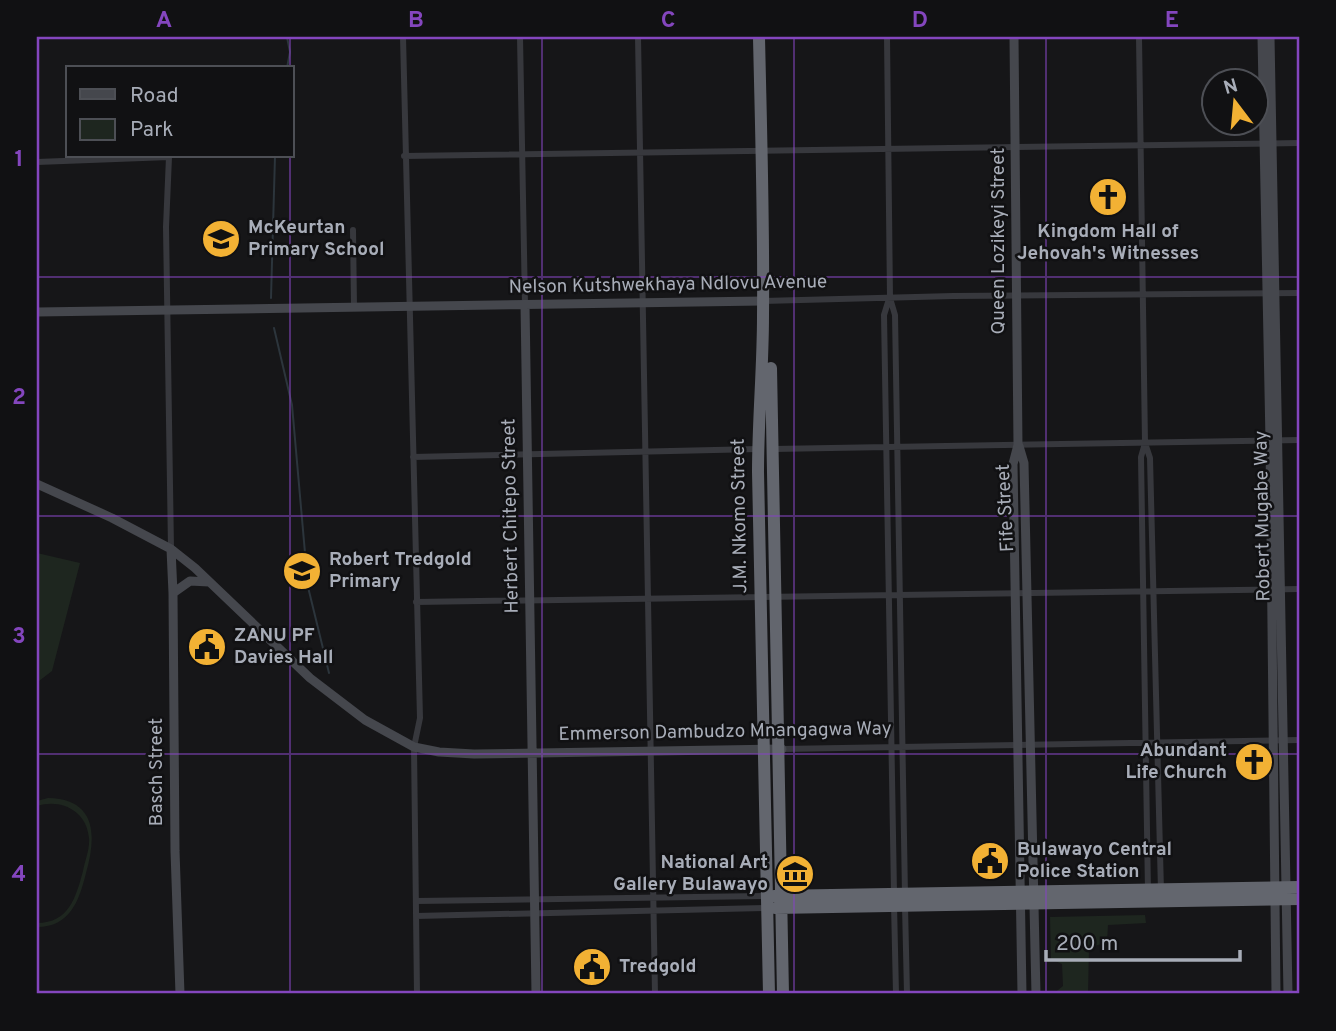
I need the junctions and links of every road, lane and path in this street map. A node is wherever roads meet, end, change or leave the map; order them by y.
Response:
1 (402, 37) edge
2 (520, 37) edge
3 (638, 37) edge
4 (759, 37) edge
5 (765, 37) edge
6 (887, 37) edge
7 (1014, 37) edge
8 (1139, 37) edge
9 (1262, 37) edge
10 (1270, 37) edge
11 (1299, 143) edge
12 (1269, 144) junction
13 (1141, 145) junction
14 (1016, 146) junction
15 (888, 148) junction
16 (764, 150) junction
17 (641, 152) junction
18 (522, 154) junction
19 (404, 156) junction
20 (143, 158) edge
21 (169, 158) edge
22 (37, 162) edge
23 (353, 230) dead end
24 (1299, 293) edge
25 (1272, 294) junction
26 (1144, 295) junction
27 (1017, 296) junction
28 (890, 298) junction
29 (766, 301) junction
30 (643, 304) junction
31 (525, 305) junction
32 (409, 306) junction
33 (354, 307) junction
34 (166, 309) junction
35 (37, 312) edge
36 (1275, 440) junction
37 (1299, 440) edge
38 (1145, 443) junction
39 (1018, 445) junction
40 (886, 447) junction
41 (897, 447) junction
42 (758, 449) junction
43 (772, 449) junction
44 (645, 452) junction
45 (527, 454) junction
46 (413, 457) junction
47 (37, 485) edge
48 (171, 549) junction
49 (211, 582) junction
50 (1277, 589) junction
51 (1299, 589) edge
52 (1143, 592) junction
53 (1154, 592) junction
54 (173, 593) junction
55 (1016, 595) junction
56 (1028, 595) junction
57 (889, 596) junction
58 (900, 596) junction
59 (761, 598) junction
60 (775, 598) junction
61 (647, 600) junction
62 (530, 601) junction
63 (416, 602) junction
64 (1279, 740) junction
65 (1299, 740) edge
66 (1159, 742) junction
67 (1145, 743) junction
68 (1019, 744) junction
69 (1031, 744) junction
70 (414, 747) junction
71 (892, 747) junction
72 (903, 747) junction
73 (764, 749) junction
74 (780, 749) junction
75 (650, 751) junction
76 (533, 753) junction
77 (1287, 893) edge
78 (1148, 894) junction
79 (1161, 894) junction
80 (1027, 897) junction
81 (653, 898) junction
82 (535, 899) junction
83 (900, 899) junction
84 (416, 901) junction
85 (767, 902) junction
86 (782, 902) junction
87 (653, 912) junction
88 (535, 914) junction
89 (416, 916) junction
90 (180, 994) edge
91 (417, 994) edge
92 (537, 994) edge
93 (655, 994) edge
94 (769, 994) edge
95 (783, 994) edge
96 (896, 994) edge
97 (907, 994) edge
98 (1022, 994) edge
99 (1036, 994) edge
100 (1276, 994) edge
101 (1288, 994) edge

1 - 19 street
2 - 18 street, Herbert Chitepo Street
3 - 17 street
4 - 16 highway, J.M. Nkomo Street
5 - 16 highway, J.M. Nkomo Street
6 - 15 street
7 - 14 street, Queen Lozikeyi Street
8 - 13 street
9 - 12 street, Robert Mugabe Way
10 - 12 street, Robert Mugabe Way
11 - 12 street
12 - 13 street
12 - 25 street, Robert Mugabe Way
13 - 14 street
13 - 26 street
14 - 15 street
14 - 27 street, Queen Lozikeyi Street
15 - 16 street
15 - 28 street
16 - 17 street
16 - 29 highway, J.M. Nkomo Street
17 - 18 street
17 - 30 street
18 - 19 street
18 - 31 street, Herbert Chitepo Street
19 - 32 street
20 - 22 street
21 - 34 street
23 - 33 street
24 - 25 street, Nelson Kutshwekhaya Ndlovu Avenue
25 - 26 street, Nelson Kutshwekhaya Ndlovu Avenue
25 - 36 street, Robert Mugabe Way
26 - 27 street, Nelson Kutshwekhaya Ndlovu Avenue
26 - 38 street
27 - 28 street, Nelson Kutshwekhaya Ndlovu Avenue
27 - 39 street, Queen Lozikeyi Street
28 - 29 street, Nelson Kutshwekhaya Ndlovu Avenue
28 - 40 street
28 - 41 street
29 - 30 street, Nelson Kutshwekhaya Ndlovu Avenue
29 - 42 highway, J.M. Nkomo Street
29 - 43 highway, J.M. Nkomo Street
30 - 31 street, Nelson Kutshwekhaya Ndlovu Avenue
30 - 44 street
31 - 32 street, Nelson Kutshwekhaya Ndlovu Avenue
31 - 45 street, Herbert Chitepo Street
32 - 33 street, Nelson Kutshwekhaya Ndlovu Avenue
32 - 46 street
33 - 34 street, Nelson Kutshwekhaya Ndlovu Avenue
34 - 35 street, Nelson Kutshwekhaya Ndlovu Avenue
34 - 48 street
36 - 37 street
36 - 38 street
36 - 50 street, Robert Mugabe Way
38 - 39 street
38 - 52 street
38 - 53 street
39 - 41 street
39 - 55 street, Fife Street
39 - 56 street, Fife Street
40 - 41 street
40 - 43 street
40 - 57 street
41 - 58 street
42 - 43 street
42 - 44 street
42 - 59 highway, J.M. Nkomo Street
43 - 60 highway, J.M. Nkomo Street
44 - 45 street
44 - 61 street
45 - 46 street
45 - 62 street, Herbert Chitepo Street
46 - 63 street
47 - 48 street
48 - 49 street, Emmerson Dambudzo Mnangagwa Way
48 - 54 street, Basch Street
49 - 54 street
49 - 70 street, Emmerson Dambudzo Mnangagwa Way
50 - 51 street
50 - 53 street
50 - 64 street, Robert Mugabe Way
52 - 53 street
52 - 56 street
52 - 67 street
53 - 66 street
54 - 90 street, Basch Street
55 - 56 street
55 - 58 street
55 - 68 street, Fife Street
56 - 69 street, Fife Street
57 - 58 street
57 - 60 street
57 - 71 street
58 - 72 street
59 - 60 street
59 - 61 street
59 - 73 highway, J.M. Nkomo Street
60 - 74 highway, J.M. Nkomo Street
61 - 62 street
61 - 75 street
62 - 63 street
62 - 76 street, Herbert Chitepo Street
63 - 70 street
64 - 65 street, Emmerson Dambudzo Mnangagwa Way
64 - 66 street, Emmerson Dambudzo Mnangagwa Way
64 - 77 street, Robert Mugabe Way
66 - 67 street, Emmerson Dambudzo Mnangagwa Way
66 - 79 street
67 - 69 street, Emmerson Dambudzo Mnangagwa Way
67 - 78 street
68 - 69 street, Emmerson Dambudzo Mnangagwa Way
68 - 72 street, Emmerson Dambudzo Mnangagwa Way
68 - 80 street, Fife Street
69 - 80 street, Fife Street
70 - 76 street, Emmerson Dambudzo Mnangagwa Way
70 - 84 street
71 - 72 street, Emmerson Dambudzo Mnangagwa Way
71 - 74 street, Emmerson Dambudzo Mnangagwa Way
71 - 83 street
72 - 83 street
73 - 74 street, Emmerson Dambudzo Mnangagwa Way
73 - 75 street, Emmerson Dambudzo Mnangagwa Way
73 - 85 highway, J.M. Nkomo Street
74 - 86 highway, J.M. Nkomo Street
75 - 76 street, Emmerson Dambudzo Mnangagwa Way
75 - 81 street
76 - 82 street, Herbert Chitepo Street
77 - 79 highway
77 - 100 street, Robert Mugabe Way
77 - 101 street, Robert Mugabe Way
78 - 79 highway
78 - 80 highway
80 - 83 highway
80 - 98 street, Fife Street
80 - 99 street, Fife Street
81 - 82 street
81 - 85 street
81 - 87 street
82 - 84 street
82 - 88 street, Herbert Chitepo Street
83 - 86 highway
83 - 96 street
83 - 97 street
84 - 89 street
85 - 86 highway
85 - 87 street
85 - 94 highway, J.M. Nkomo Street
86 - 95 highway, J.M. Nkomo Street
87 - 88 street
87 - 93 street
88 - 89 street
88 - 92 street, Herbert Chitepo Street
89 - 91 street

